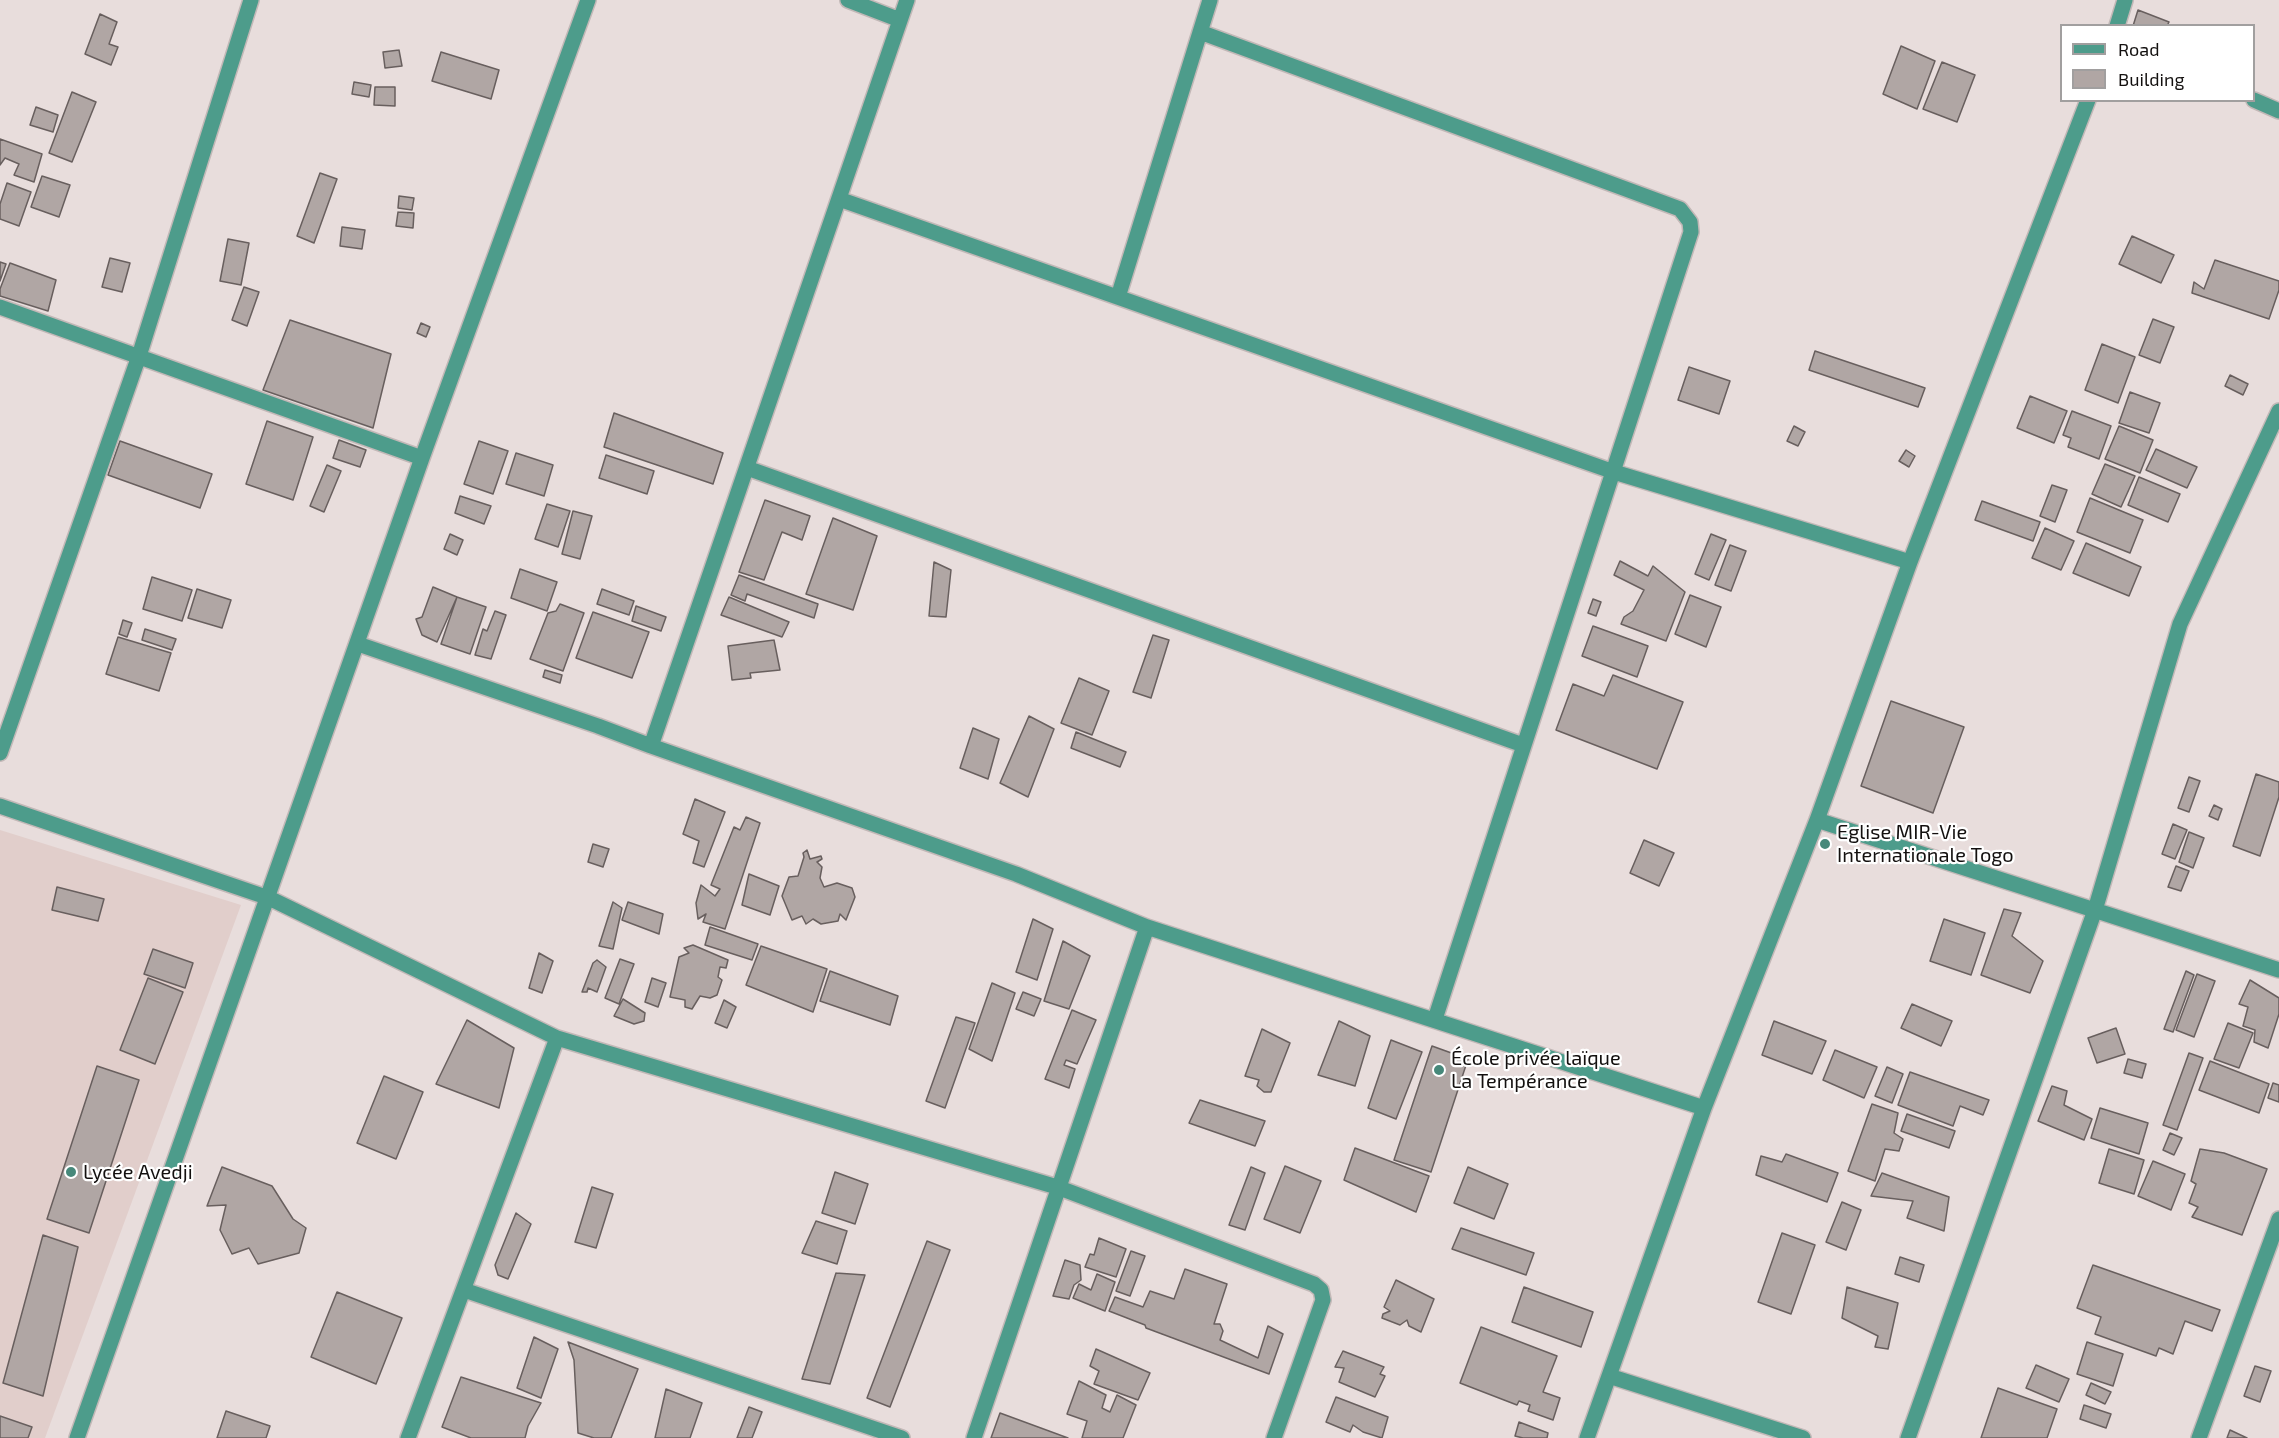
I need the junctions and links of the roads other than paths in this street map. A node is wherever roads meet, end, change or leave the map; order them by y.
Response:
1 (251, 0) edge
2 (588, 0) edge
3 (848, 0) edge
4 (907, 0) edge
5 (1210, 0) edge
6 (2125, 0) edge
7 (900, 20) junction
8 (2118, 24) edge
9 (1200, 32) junction
10 (2255, 101) edge
11 (2087, 102) edge
12 (2279, 111) edge
13 (839, 199) junction
14 (1118, 297) junction
15 (0, 307) edge
16 (139, 356) junction
17 (2279, 411) edge
18 (2275, 433) edge
19 (422, 458) junction
20 (747, 468) junction
21 (1614, 472) junction
22 (1910, 562) junction
23 (358, 644) junction
24 (1523, 745) junction
25 (651, 746) junction
26 (0, 753) edge
27 (0, 806) edge
28 (1817, 820) junction
29 (269, 898) junction
30 (2095, 910) junction
31 (1147, 927) junction
32 (2279, 970) edge
33 (1435, 1019) junction
34 (557, 1038) junction
35 (1704, 1108) junction
36 (1057, 1187) junction
37 (2279, 1219) edge
38 (464, 1290) junction
39 (1609, 1377) junction
40 (77, 1438) edge
41 (408, 1438) edge
42 (902, 1438) edge
43 (974, 1438) edge
44 (1274, 1438) edge
45 (1587, 1438) edge
46 (1803, 1438) edge
47 (1908, 1438) edge
48 (2199, 1438) edge

1 - 16 street
2 - 19 street
3 - 7 street
4 - 7 street
5 - 9 street
6 - 8 street
7 - 13 street
9 - 14 street
9 - 21 street
10 - 12 street
11 - 22 street
13 - 14 street
13 - 20 street
14 - 21 street
15 - 16 street
16 - 19 street
16 - 26 street
17 - 18 street
18 - 30 street
19 - 23 street
20 - 24 street
20 - 25 street
21 - 22 street
21 - 24 street
22 - 28 street
23 - 25 street
23 - 29 street
24 - 33 street
25 - 31 street
27 - 29 street
28 - 30 street
28 - 35 street
29 - 34 street
29 - 40 street
30 - 32 street
30 - 47 street
31 - 33 street
31 - 36 street
33 - 35 street
34 - 36 street
34 - 38 street
35 - 39 street
36 - 43 street
36 - 44 street
37 - 48 street
38 - 41 street
38 - 42 street
39 - 45 street
39 - 46 street

